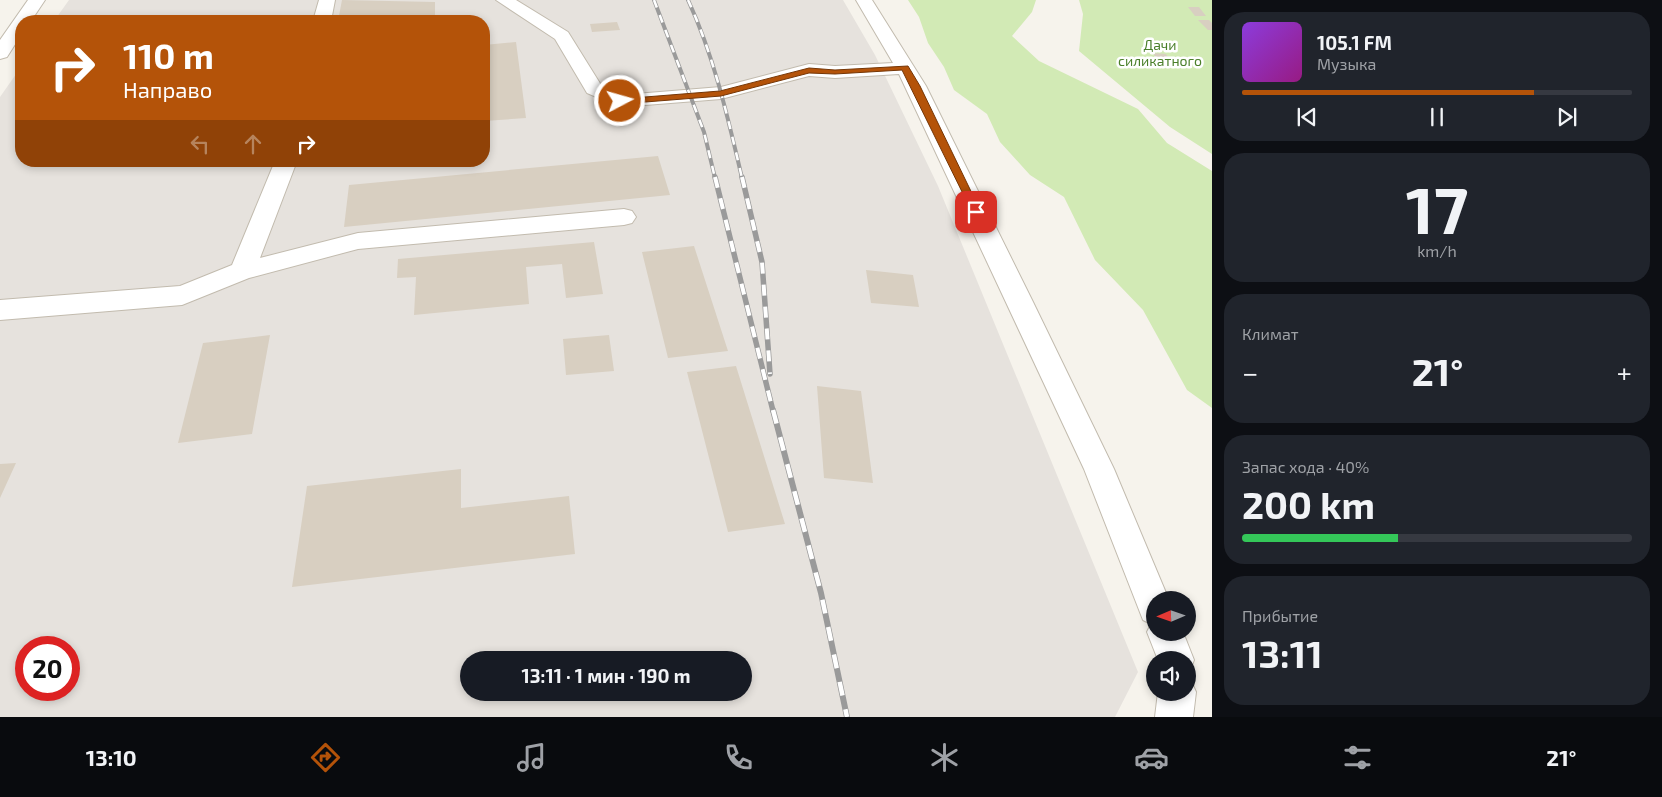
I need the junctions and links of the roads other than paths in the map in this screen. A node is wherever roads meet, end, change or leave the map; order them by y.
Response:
1 (36, 0) edge
2 (327, 0) edge
3 (504, 0) edge
4 (864, 0) edge
5 (26, 15) edge
6 (323, 15) edge
7 (15, 32) edge
8 (0, 53) edge
9 (905, 68) junction
10 (284, 167) edge
11 (624, 217) dead end
12 (242, 271) junction
13 (0, 310) edge
14 (1148, 591) edge
15 (1176, 701) edge
16 (1174, 717) edge

1 - 5 street
2 - 6 street
3 - 9 street
4 - 9 street
7 - 8 street
9 - 14 street
10 - 12 street
11 - 12 street
12 - 13 street
15 - 16 street

